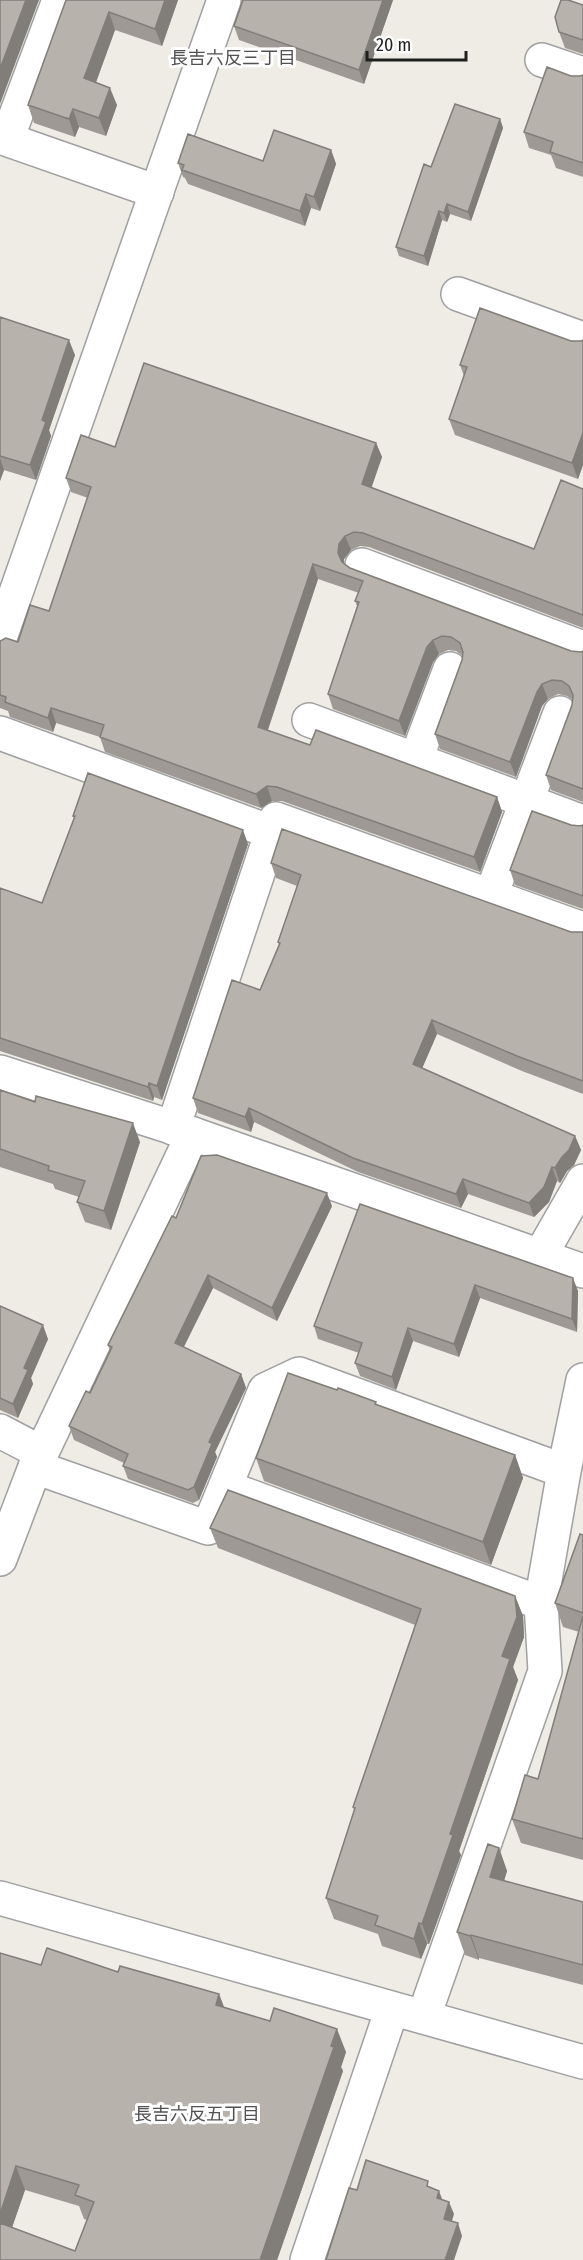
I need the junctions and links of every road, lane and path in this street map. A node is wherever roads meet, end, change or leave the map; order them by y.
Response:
1 (59, 0) edge
2 (224, 0) edge
3 (542, 60) dead end
4 (583, 74) edge
5 (4, 138) edge
6 (157, 192) junction
7 (458, 294) dead end
8 (583, 339) edge
9 (362, 565) dead end
10 (0, 638) edge
11 (583, 648) edge
12 (450, 669) dead end
13 (560, 713) dead end
14 (309, 720) dead end
15 (0, 733) edge
16 (416, 759) junction
17 (527, 801) junction
18 (583, 822) edge
19 (271, 832) junction
20 (491, 895) junction
21 (583, 929) edge
22 (0, 1072) edge
23 (183, 1131) junction
24 (583, 1182) edge
25 (540, 1256) junction
26 (583, 1271) edge
27 (583, 1380) edge
28 (0, 1431) edge
29 (39, 1460) junction
30 (564, 1471) junction
31 (225, 1487) junction
32 (0, 1558) edge
33 (540, 1603) junction
34 (0, 1898) edge
35 (393, 2009) junction
36 (424, 2016) junction
37 (583, 2062) edge
38 (306, 2260) edge

1 - 5 street
2 - 6 street
3 - 4 street
5 - 6 street
6 - 10 street
7 - 8 street
9 - 11 street
12 - 16 street
13 - 17 street
14 - 16 street
15 - 19 street
16 - 17 street
17 - 18 street
17 - 20 street
19 - 20 street
19 - 23 street
20 - 21 street
22 - 23 street
23 - 25 street
23 - 29 street
24 - 25 street
25 - 26 street
27 - 30 street
28 - 29 street
29 - 31 street
29 - 32 street
30 - 31 street
30 - 33 street
31 - 33 street
33 - 36 street
34 - 35 street
35 - 36 street
35 - 38 street
36 - 37 street

